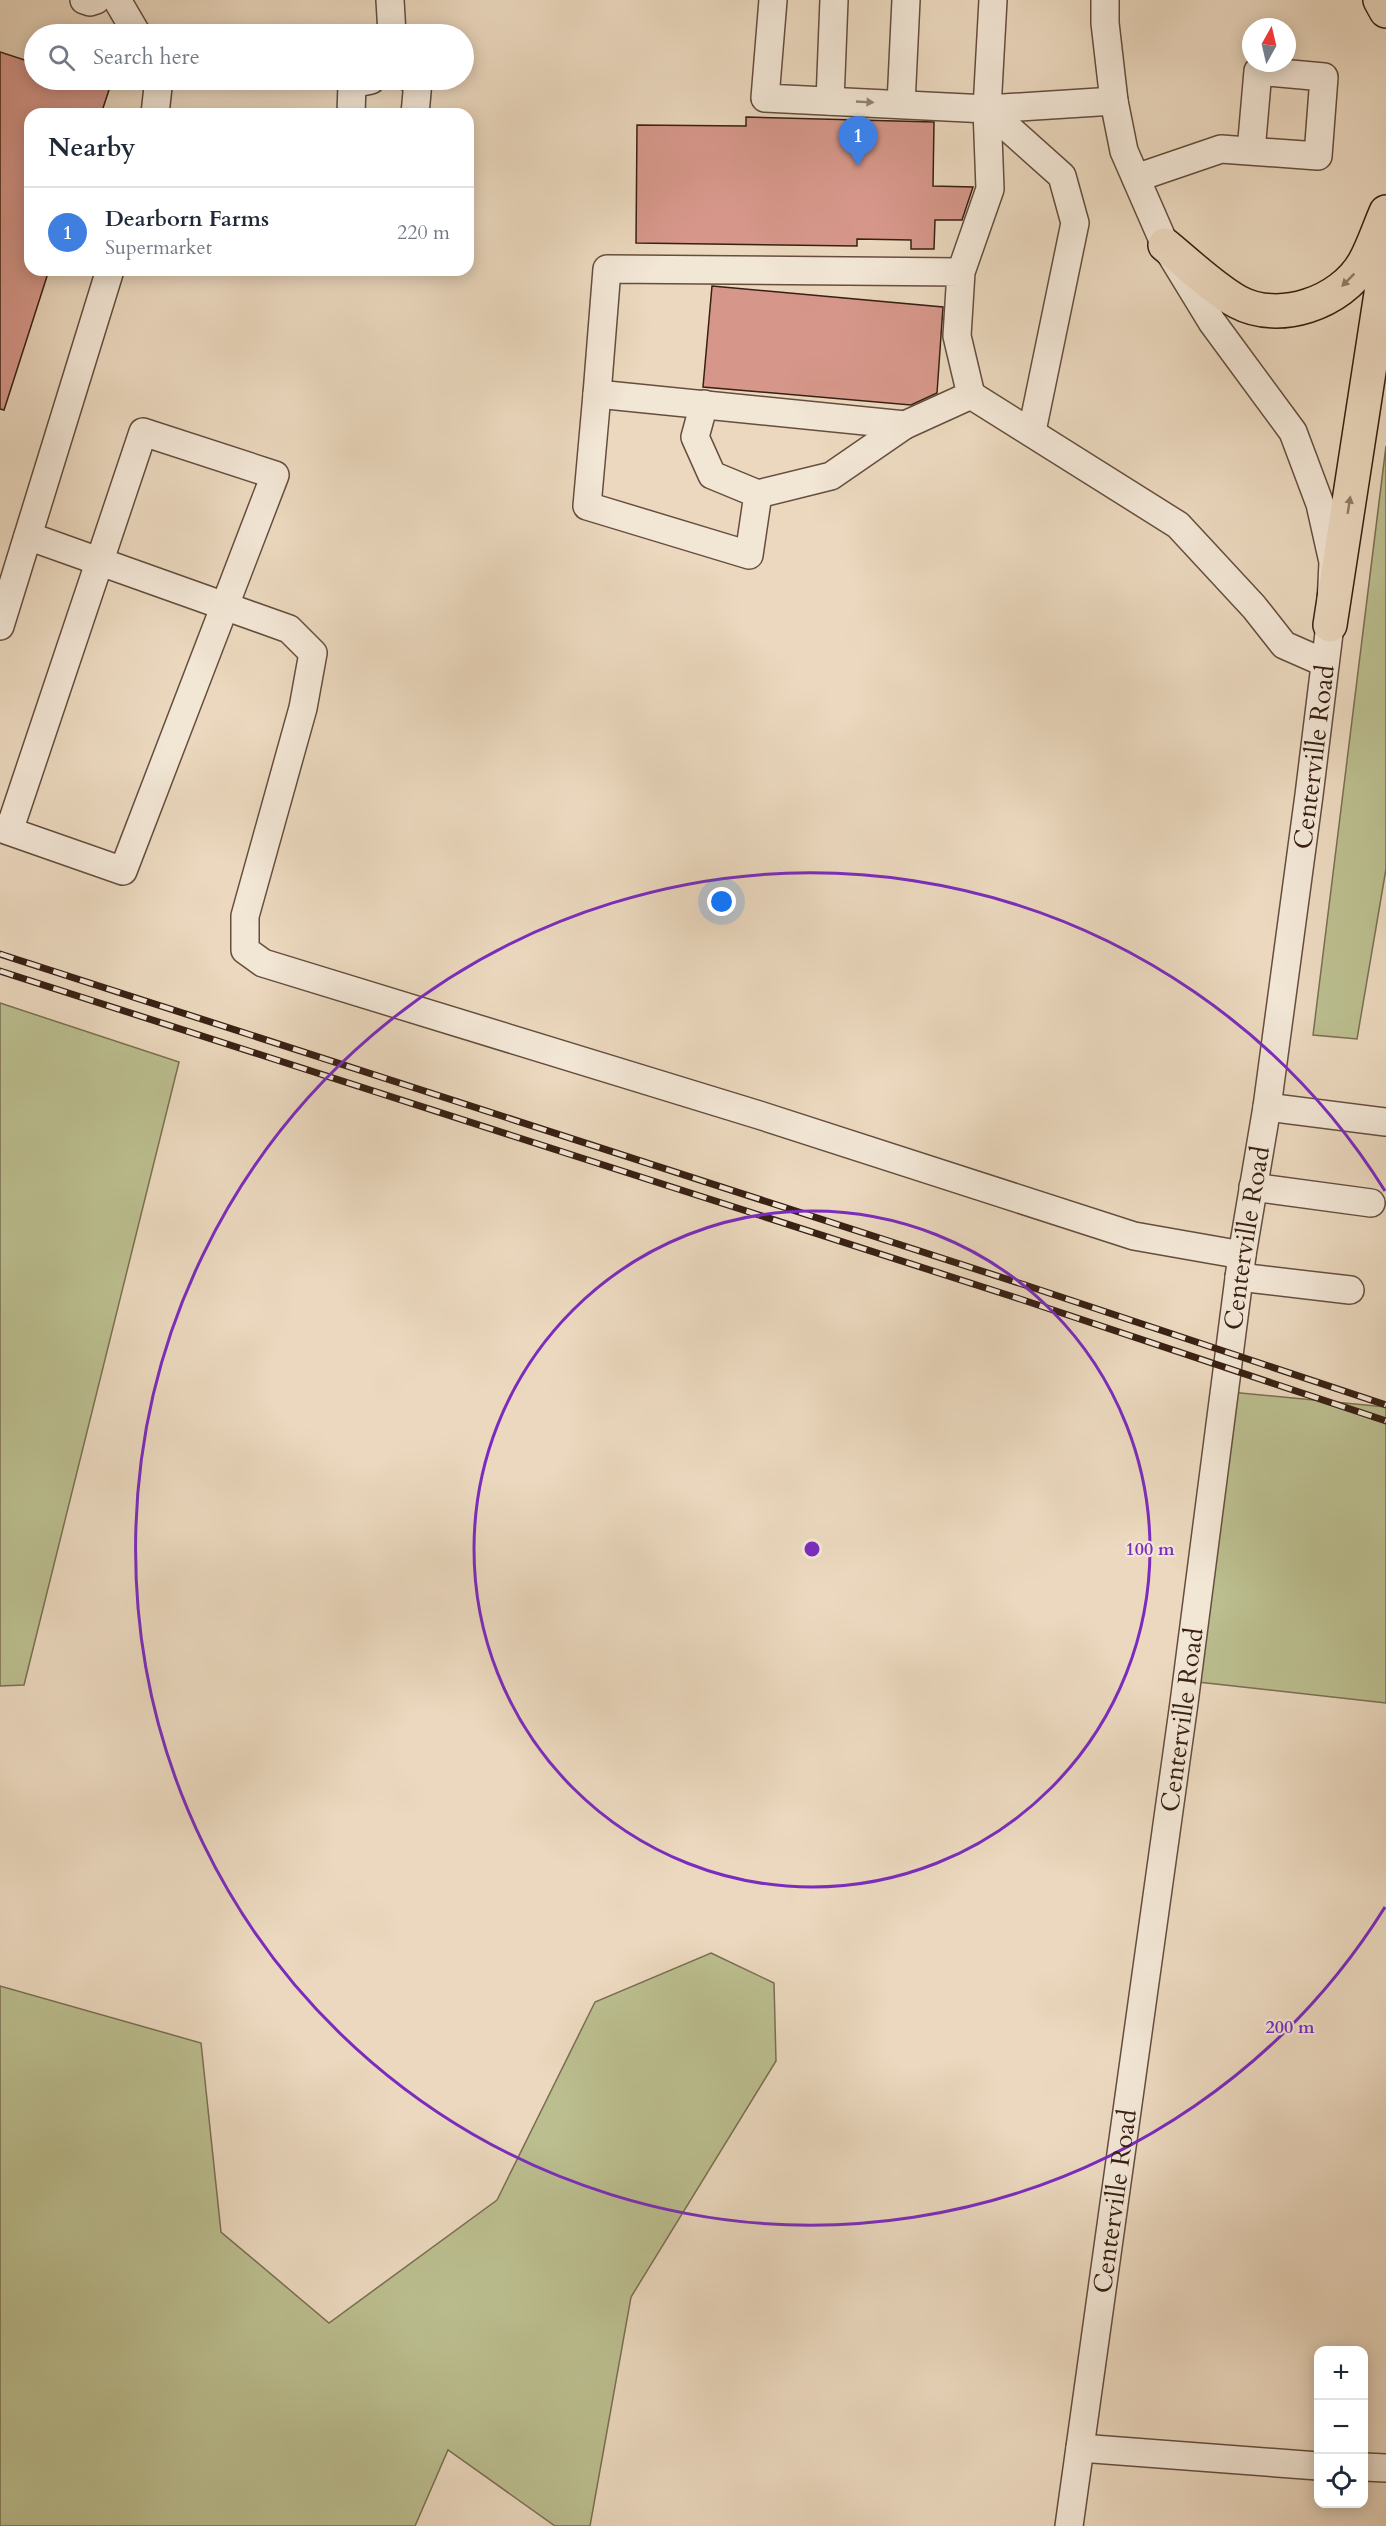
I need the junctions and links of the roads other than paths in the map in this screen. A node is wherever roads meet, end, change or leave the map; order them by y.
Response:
1 (84, 0) edge
2 (96, 0) edge
3 (117, 0) edge
4 (390, 0) edge
5 (773, 0) edge
6 (834, 0) edge
7 (906, 0) edge
8 (993, 0) edge
9 (1106, 0) edge
10 (1380, 0) edge
11 (1386, 11) edge
12 (131, 24) edge
13 (391, 24) edge
14 (158, 90) edge
15 (352, 90) edge
16 (417, 90) edge
17 (830, 101) junction
18 (1114, 101) junction
19 (901, 104) junction
20 (156, 108) edge
21 (351, 108) edge
22 (416, 108) edge
23 (987, 109) junction
24 (1251, 151) dead end
25 (1136, 178) junction
26 (1386, 212) edge
27 (1165, 245) junction
28 (1386, 261) edge
29 (961, 272) junction
30 (108, 276) edge
31 (597, 394) junction
32 (971, 395) junction
33 (704, 404) junction
34 (905, 425) junction
35 (1032, 431) junction
36 (758, 494) junction
37 (28, 536) junction
38 (100, 562) junction
39 (224, 606) junction
40 (1330, 625) junction
41 (0, 626) edge
42 (1325, 663) junction
43 (5, 830) edge
44 (1267, 1107) junction
45 (1386, 1122) edge
46 (1253, 1187) junction
47 (1371, 1203) dead end
48 (1240, 1266) junction
49 (1350, 1290) dead end
50 (1080, 2448) junction
51 (1314, 2466) edge
52 (1368, 2468) edge
53 (1386, 2468) edge
54 (1069, 2526) edge

1 - 2 street
3 - 12 street
4 - 13 street
5 - 17 street
6 - 17 street
7 - 19 street
8 - 23 street
9 - 18 street, Centerville Road
10 - 11 highway
14 - 20 street
15 - 21 street
16 - 22 street
17 -> 19 street
18 - 23 street
18 - 25 street, Centerville Road
19 - 23 street
23 - 29 street
23 - 35 street
24 - 25 street
25 - 27 street, Centerville Road
26 -> 27 highway
27 - 40 street, Centerville Road
40 -> 28 highway
29 - 31 street
29 - 32 street
30 - 37 street
31 - 33 street
31 - 36 street
32 - 34 street
32 - 35 street
33 - 34 street
33 - 36 street
34 - 36 street
35 - 42 street
37 - 38 street
37 - 41 street
38 - 39 street
38 - 39 street
38 - 43 street
39 - 43 street
39 - 48 street
40 - 42 street, Centerville Road
42 - 44 street, Centerville Road
44 - 45 street
44 - 46 street, Centerville Road
46 - 47 street
46 - 48 street, Centerville Road
48 - 49 street
48 - 50 street, Centerville Road
50 - 51 street
50 - 54 street, Centerville Road
52 - 53 street

